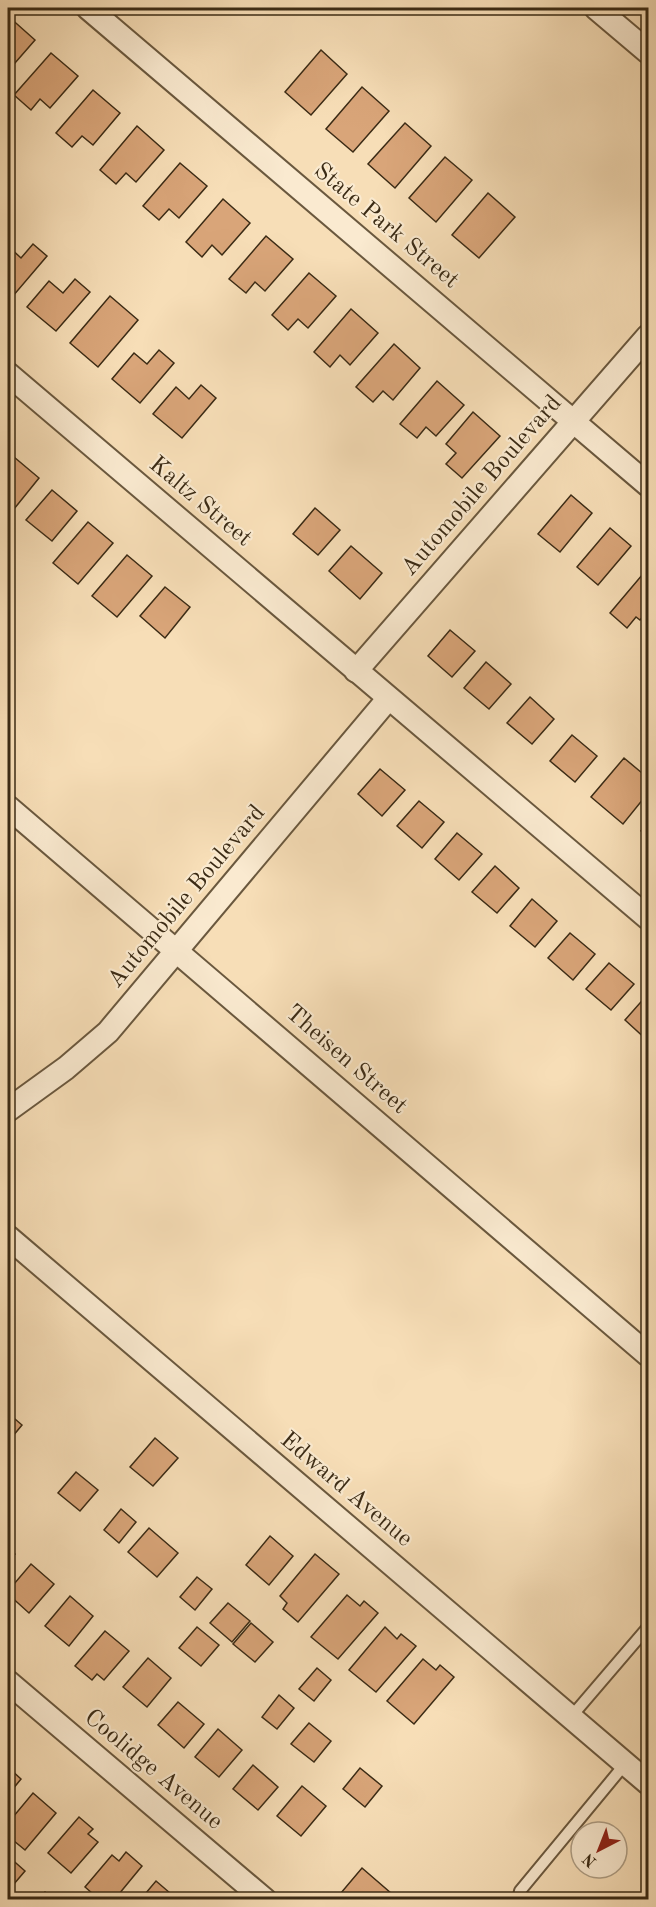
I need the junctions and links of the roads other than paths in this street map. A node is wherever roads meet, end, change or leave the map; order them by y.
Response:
1 (88, 8) edge
2 (596, 8) edge
3 (648, 52) edge
4 (648, 336) edge
5 (8, 374) edge
6 (574, 422) junction
7 (648, 485) edge
8 (357, 671) junction
9 (388, 699) junction
10 (8, 807) edge
11 (648, 918) edge
12 (177, 950) junction
13 (8, 1110) edge
14 (8, 1237) edge
15 (648, 1355) edge
16 (648, 1627) edge
17 (8, 1682) edge
18 (571, 1717) junction
19 (625, 1764) junction
20 (648, 1783) edge
21 (264, 1899) edge
22 (518, 1899) edge

1 - 6 street, State Park Street
2 - 3 street
4 - 6 street, Automobile Boulevard
5 - 8 street, Kaltz Street
6 - 7 street, State Park Street
6 - 8 street, Automobile Boulevard
8 - 9 street, Kaltz Street
9 - 11 street
9 - 12 street, Automobile Boulevard
10 - 12 street, Theisen Street
12 - 13 street, Automobile Boulevard
12 - 15 street, Theisen Street
14 - 18 street, Edward Avenue
16 - 18 lane
17 - 21 street, Coolidge Avenue
18 - 19 street, Edward Avenue
19 - 20 street, Edward Avenue
19 - 22 lane

